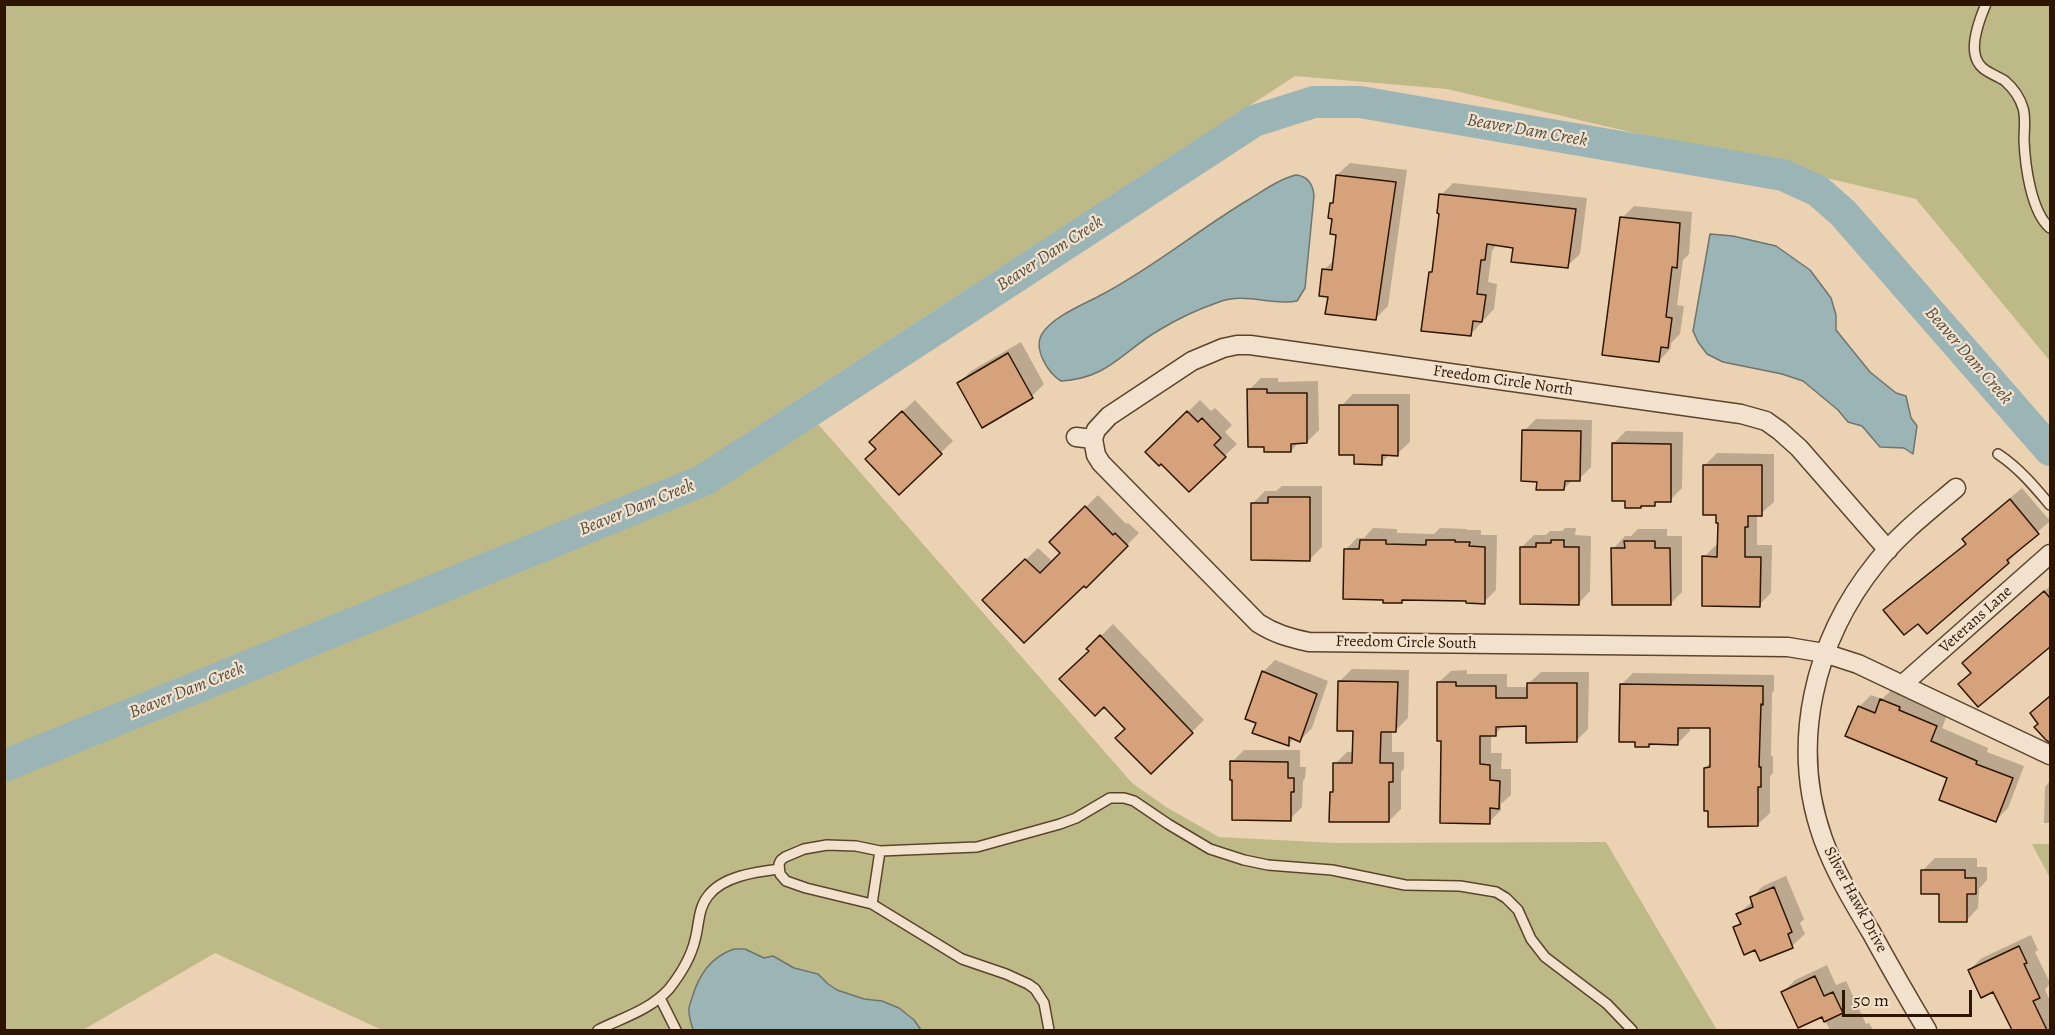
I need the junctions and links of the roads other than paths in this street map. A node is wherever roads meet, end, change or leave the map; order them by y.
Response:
1 (1986, 4) edge
2 (2050, 228) edge
3 (1084, 438) joint
4 (1998, 454) dead end
5 (1956, 488) dead end
6 (2050, 505) edge
7 (1888, 550) junction
8 (2050, 554) edge
9 (1824, 653) junction
10 (1902, 686) junction
11 (2050, 755) edge
12 (880, 851) junction
13 (779, 869) junction
14 (872, 904) junction
15 (660, 998) junction
16 (598, 1030) edge
17 (676, 1030) edge
18 (1049, 1030) edge
19 (1632, 1030) edge
20 (1927, 1030) edge

1 - 2 lane
3 - 7 street, Freedom Circle North
3 - 9 street, Freedom Circle South
4 - 6 lane
5 - 7 street, Silver Hawk Drive
7 - 9 street, Silver Hawk Drive
8 - 10 street, Veterans Lane
9 - 10 street
9 - 20 street, Silver Hawk Drive
10 - 11 street
12 - 13 lane
12 - 14 lane
12 - 19 lane
13 - 14 lane
13 - 15 lane
14 - 18 lane
15 - 16 lane
15 - 17 lane

